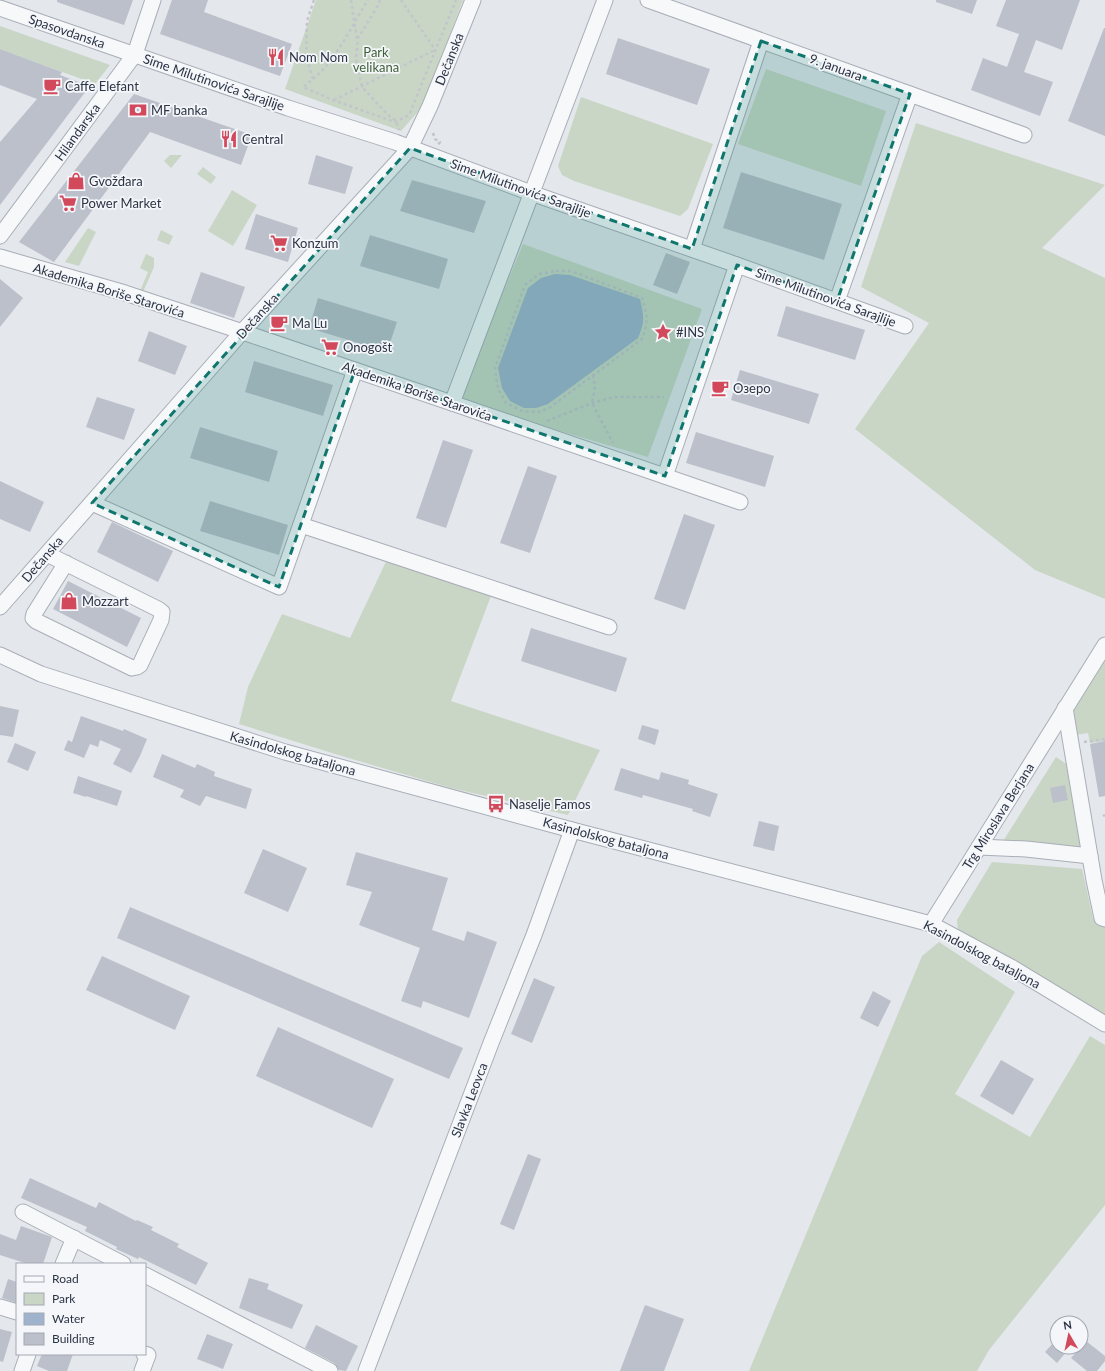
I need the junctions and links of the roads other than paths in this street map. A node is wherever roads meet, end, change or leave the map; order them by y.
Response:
1 (153, 0) edge
2 (473, 0) edge
3 (605, 0) edge
4 (648, 0) edge
5 (0, 8) edge
6 (761, 41) junction
7 (134, 54) junction
8 (910, 94) junction
9 (1024, 135) dead end
10 (410, 148) junction
11 (532, 193) junction
12 (0, 236) edge
13 (692, 249) junction
14 (0, 257) edge
15 (737, 265) junction
16 (837, 301) junction
17 (905, 326) dead end
18 (242, 332) junction
19 (355, 370) junction
20 (452, 403) junction
21 (665, 476) junction
22 (740, 502) dead end
23 (92, 503) junction
24 (301, 525) junction
25 (47, 554) junction
26 (66, 563) junction
27 (0, 607) edge
28 (609, 627) dead end
29 (1105, 645) edge
30 (0, 655) edge
31 (1065, 708) junction
32 (572, 830) junction
33 (979, 847) junction
34 (1090, 856) junction
35 (1105, 919) edge
36 (931, 924) junction
37 (1105, 1024) edge
38 (23, 1212) dead end
39 (74, 1238) junction
40 (63, 1263) edge
41 (121, 1263) edge
42 (146, 1276) edge
43 (0, 1307) edge
44 (16, 1312) edge
45 (146, 1354) edge
46 (28, 1355) edge
47 (22, 1371) edge
48 (142, 1371) edge
49 (330, 1371) edge
50 (366, 1371) edge

1 - 7 street, Hilandarska
2 - 10 street, Dečanska
3 - 11 street
4 - 6 street, 9. januara
5 - 7 street, Spasovdanska
6 - 8 street, 9. januara
6 - 13 street
7 - 10 street, Sime Milutinovića Sarajlije
7 - 12 street, Hilandarska
8 - 9 street, 9. januara
8 - 16 street
10 - 11 street, Sime Milutinovića Sarajlije
10 - 18 street, Dečanska
11 - 13 street, Sime Milutinovića Sarajlije
11 - 20 street
13 - 15 street, Sime Milutinovića Sarajlije
14 - 18 street, Akademika Boriše Starovića
15 - 16 street, Sime Milutinovića Sarajlije
15 - 21 street
16 - 17 street, Sime Milutinovića Sarajlije
18 - 19 street, Akademika Boriše Starovića
18 - 23 street, Dečanska
19 - 20 street, Akademika Boriše Starovića
19 - 24 street
20 - 21 street, Akademika Boriše Starovića
21 - 22 street, Akademika Boriše Starovića
23 - 24 street
23 - 25 street, Dečanska
24 - 28 street
25 - 26 street
25 - 27 street, Dečanska
26 - 26 street
29 - 31 street, Trg Miroslava Berjana
30 - 32 street, Kasindolskog bataljona
31 - 33 street, Trg Miroslava Berjana
31 - 34 street
32 - 36 street, Kasindolskog bataljona
32 - 50 street, Slavka Leovca
33 - 34 street
33 - 36 street, Trg Miroslava Berjana
34 - 35 street
36 - 37 street, Kasindolskog bataljona
38 - 39 street
39 - 40 street
39 - 41 street
42 - 49 street
43 - 44 street
45 - 48 street
46 - 47 street

